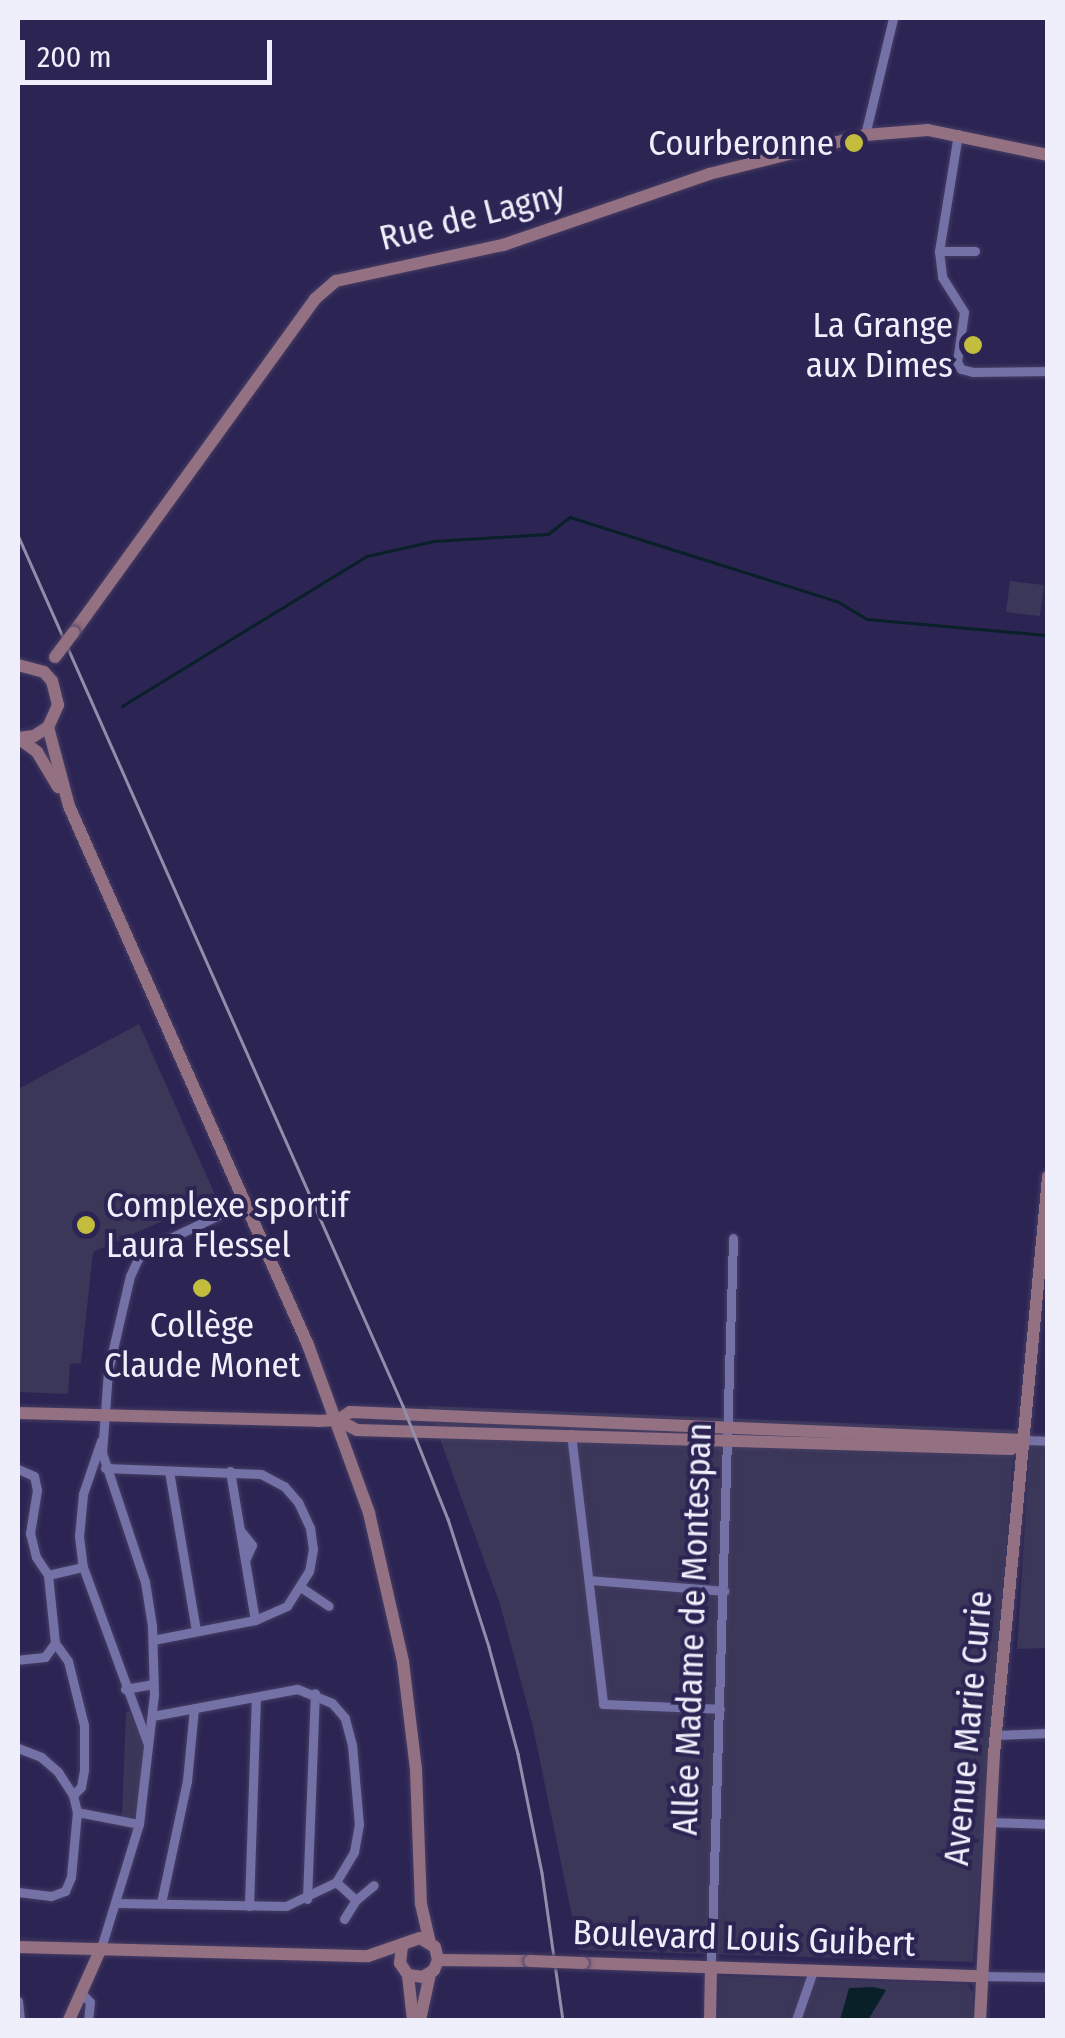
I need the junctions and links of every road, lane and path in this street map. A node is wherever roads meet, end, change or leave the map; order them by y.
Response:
1 (893, 18) edge
2 (958, 134) junction
3 (866, 135) junction
4 (1048, 155) edge
5 (939, 251) junction
6 (975, 251) dead end
7 (1048, 370) edge
8 (56, 657) junction
9 (24, 664) edge
10 (52, 681) junction
11 (48, 727) junction
12 (18, 738) edge
13 (69, 806) junction
14 (1048, 1176) edge
15 (244, 1203) junction
16 (733, 1238) dead end
17 (18, 1414) edge
18 (104, 1415) junction
19 (338, 1420) junction
20 (727, 1433) junction
21 (571, 1434) junction
22 (102, 1440) junction
23 (1023, 1440) junction
24 (1048, 1441) edge
25 (18, 1469) edge
26 (168, 1471) junction
27 (230, 1471) junction
28 (107, 1474) junction
29 (87, 1478) junction
30 (83, 1567) junction
31 (48, 1575) junction
32 (589, 1580) junction
33 (302, 1588) junction
34 (725, 1592) junction
35 (329, 1606) dead end
36 (255, 1620) junction
37 (196, 1631) junction
38 (152, 1640) junction
39 (55, 1643) junction
40 (18, 1660) edge
41 (154, 1684) junction
42 (126, 1689) junction
43 (315, 1693) junction
44 (256, 1697) junction
45 (194, 1708) junction
46 (720, 1709) junction
47 (153, 1716) junction
48 (1048, 1733) edge
49 (996, 1735) junction
50 (18, 1748) edge
51 (150, 1748) junction
52 (73, 1795) junction
53 (77, 1812) junction
54 (990, 1822) junction
55 (139, 1824) junction
56 (1048, 1824) edge
57 (336, 1882) junction
58 (374, 1885) dead end
59 (18, 1892) edge
60 (307, 1899) junction
61 (356, 1900) junction
62 (118, 1902) junction
63 (160, 1903) junction
64 (420, 1904) junction
65 (249, 1906) junction
66 (344, 1919) dead end
67 (430, 1942) junction
68 (406, 1943) junction
69 (18, 1947) edge
70 (101, 1948) junction
71 (368, 1956) junction
72 (438, 1960) junction
73 (711, 1968) junction
74 (814, 1971) junction
75 (405, 1972) junction
76 (430, 1974) junction
77 (981, 1976) junction
78 (1048, 1978) edge
79 (82, 1994) junction
80 (18, 2001) edge
81 (71, 2016) edge
82 (88, 2019) edge
83 (20, 2020) edge
84 (417, 2020) edge
85 (710, 2020) edge
86 (796, 2020) edge
87 (980, 2020) edge

1 - 3 street
2 - 3 street, Rue de Lagny
2 - 4 street, Rue de Lagny
2 - 5 street
3 - 8 street, Rue de Lagny, bridge
5 - 6 street
5 - 7 street
8 - 9 street
8 - 10 street
9 - 10 street
10 - 11 street
11 - 12 street
11 - 13 street
12 - 13 street
13 - 15 street
14 - 23 street, Avenue Marie Curie
15 - 18 street
15 - 19 street
16 - 20 street, Allée Madame de Montespan
17 - 18 street
18 - 19 street
18 - 22 street
19 - 20 street
19 - 21 street
19 - 64 street
20 - 21 street
20 - 23 street
20 - 34 street, Allée Madame de Montespan
21 - 32 street
22 - 28 street
22 - 29 street
23 - 24 street
23 - 49 street, Avenue Marie Curie
25 - 31 street
26 - 27 street
26 - 28 street
26 - 37 street
27 - 33 street
27 - 36 street
28 - 29 street
28 - 38 street
29 - 30 street
30 - 31 street
30 - 42 street
31 - 39 street
32 - 34 street
32 - 46 street
33 - 35 street
33 - 36 street
34 - 46 street, Allée Madame de Montespan
36 - 37 street
37 - 38 street
38 - 41 street
39 - 40 street
39 - 52 street
41 - 42 street
41 - 47 street
42 - 51 street
43 - 44 street
43 - 57 street
43 - 60 street
44 - 45 street
44 - 65 street
45 - 47 street
45 - 63 street
46 - 73 street, Allée Madame de Montespan
47 - 51 street
48 - 49 street
49 - 54 street, Avenue Marie Curie
50 - 52 street
51 - 55 street
52 - 53 street
53 - 55 street
53 - 59 street
54 - 56 street
54 - 77 street, Avenue Marie Curie
55 - 62 street
57 - 60 street
57 - 61 street
58 - 61 street
60 - 65 street
61 - 66 street
62 - 63 street
62 - 70 street
63 - 65 street
64 - 67 street
64 - 68 street
67 - 68 street
67 - 72 street
68 - 71 street
68 - 75 street
69 - 70 street
70 - 71 street
70 - 79 street
71 - 75 street
72 - 73 street, Boulevard Louis Guibert, bridge
72 - 76 street
73 - 74 street, Boulevard Louis Guibert
73 - 85 street, Allée Madame de Montespan
74 - 77 street, Boulevard Louis Guibert
74 - 86 street
75 - 76 street
75 - 84 street
76 - 84 street
77 - 78 street, Boulevard Louis Guibert
77 - 87 street, Avenue Marie Curie
79 - 81 street
79 - 82 street
80 - 83 street
81 - 82 street

